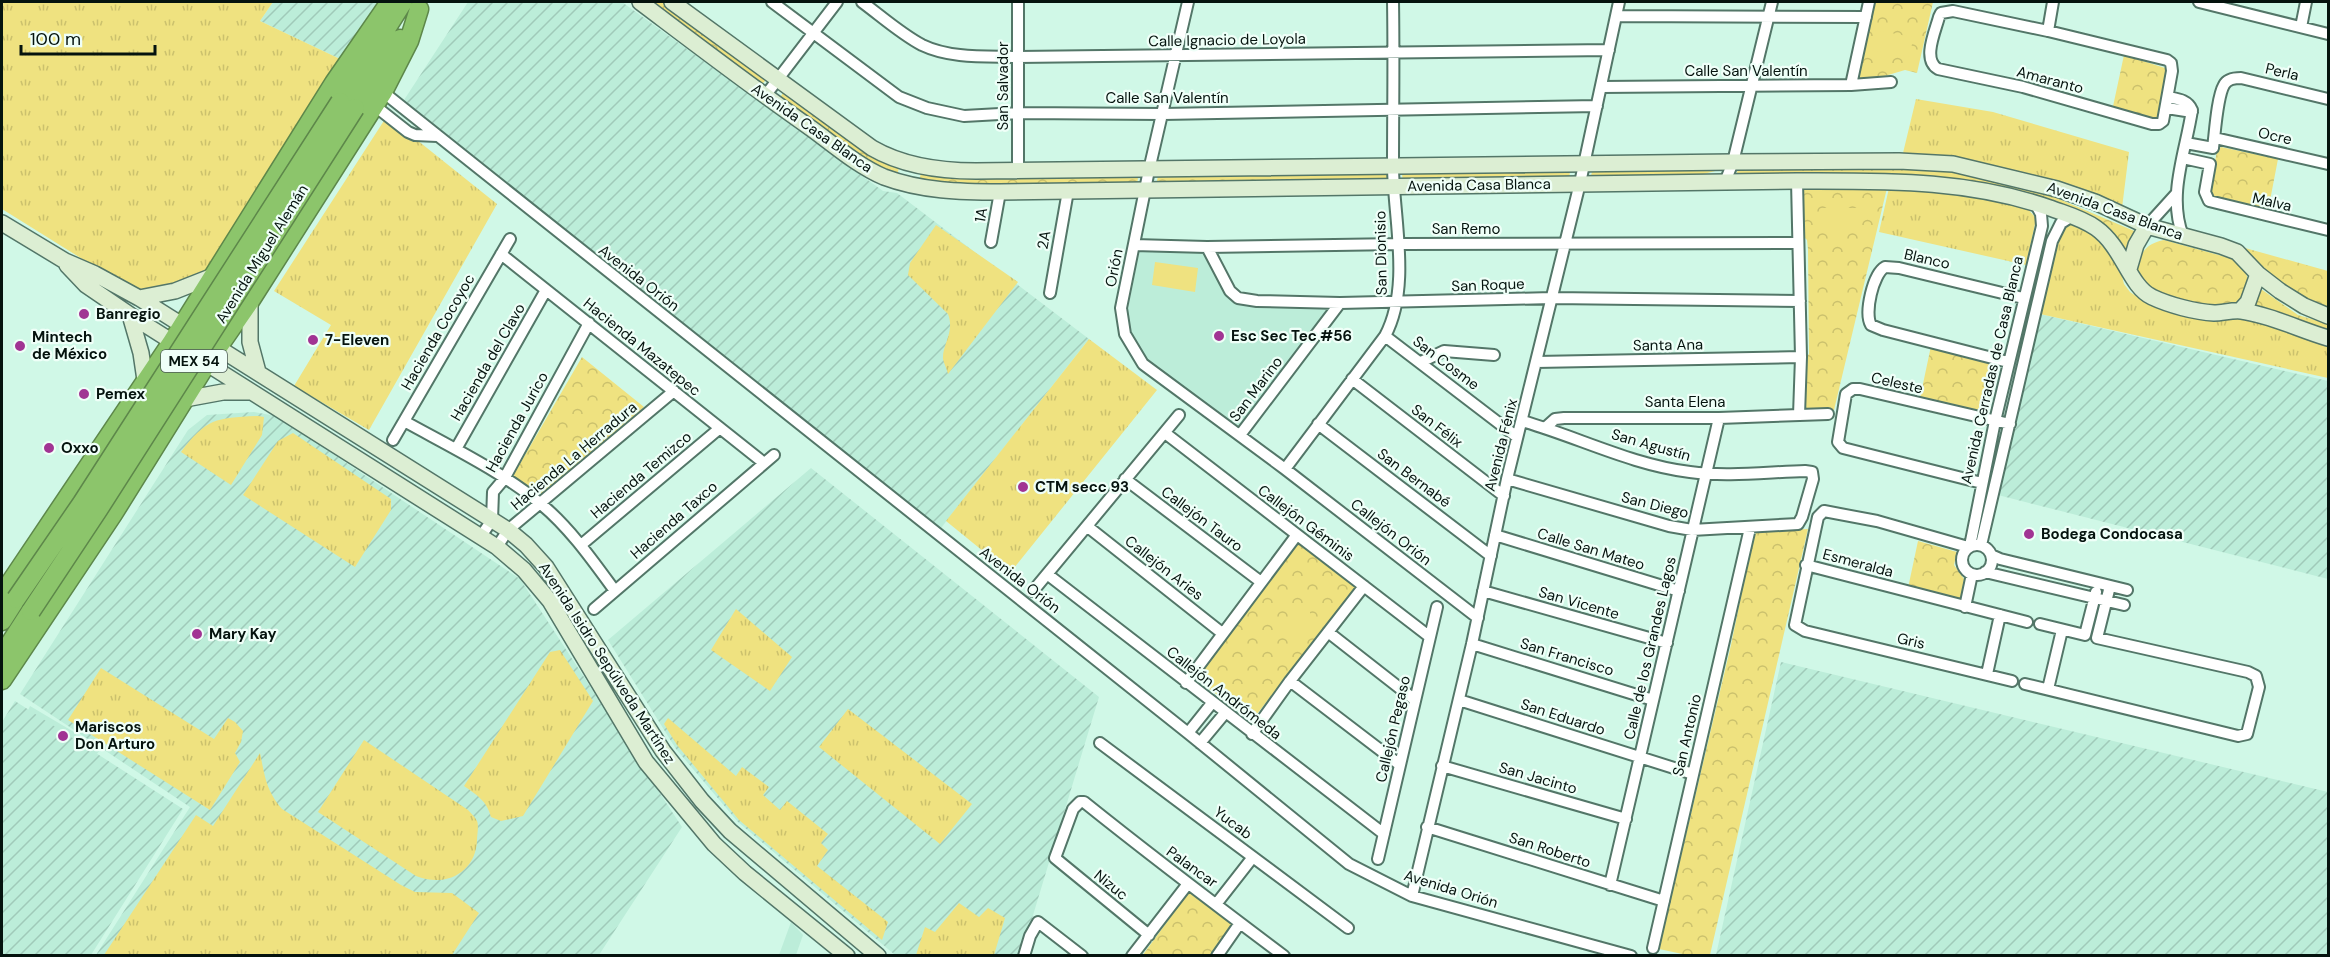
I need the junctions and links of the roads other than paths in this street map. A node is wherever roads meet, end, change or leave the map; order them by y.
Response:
1 (390, 2) edge
2 (403, 2) edge
3 (640, 2) edge
4 (672, 2) edge
5 (772, 2) edge
6 (837, 2) edge
7 (862, 2) edge
8 (1018, 2) edge
9 (1188, 2) edge
10 (1393, 2) edge
11 (1619, 2) edge
12 (1772, 2) edge
13 (1869, 2) edge
14 (2053, 2) edge
15 (2199, 2) edge
16 (2306, 2) edge
17 (422, 5) edge
18 (2241, 7) edge
19 (1617, 16) junction
20 (1768, 16) junction
21 (1866, 17) junction
22 (2301, 27) junction
23 (2048, 31) junction
24 (815, 34) junction
25 (2328, 34) edge
26 (1609, 50) junction
27 (1394, 53) junction
28 (1176, 56) junction
29 (1018, 57) junction
30 (777, 80) junction
31 (1891, 82) dead end
32 (1851, 85) junction
33 (1752, 86) junction
34 (1601, 87) junction
35 (765, 96) junction
36 (379, 99) junction
37 (2328, 99) edge
38 (2168, 103) junction
39 (347, 105) junction
40 (1597, 106) junction
41 (1395, 110) junction
42 (1018, 113) junction
43 (1163, 114) junction
44 (437, 136) junction
45 (2186, 143) junction
46 (2214, 143) junction
47 (2183, 159) junction
48 (1733, 162) junction
49 (2328, 164) edge
50 (916, 165) junction
51 (1583, 165) junction
52 (1393, 167) junction
53 (1149, 170) junction
54 (1018, 171) junction
55 (1797, 181) junction
56 (1725, 182) junction
57 (1580, 183) junction
58 (910, 184) junction
59 (1394, 187) junction
60 (1145, 190) junction
61 (1068, 191) junction
62 (1000, 192) junction
63 (2176, 194) junction
64 (2035, 203) junction
65 (2072, 216) junction
66 (2, 223) edge
67 (2147, 226) junction
68 (2328, 230) edge
69 (2183, 236) junction
70 (2038, 237) junction
71 (510, 239) dead end
72 (2052, 241) junction
73 (991, 242) dead end
74 (1399, 243) junction
75 (1798, 243) junction
76 (1565, 244) junction
77 (1134, 245) junction
78 (1207, 247) junction
79 (501, 254) junction
80 (64, 261) junction
81 (2129, 269) junction
82 (2031, 270) junction
83 (2045, 273) junction
84 (2258, 274) junction
85 (209, 283) junction
86 (546, 290) junction
87 (1050, 293) dead end
88 (2018, 297) junction
89 (139, 298) junction
90 (1552, 298) junction
91 (1800, 301) junction
92 (1397, 302) junction
93 (1340, 303) junction
94 (245, 308) junction
95 (2240, 311) junction
96 (130, 315) junction
97 (2328, 316) edge
98 (589, 323) junction
99 (182, 326) junction
100 (1385, 336) junction
101 (2328, 338) edge
102 (172, 342) junction
103 (218, 346) junction
104 (1494, 355) dead end
105 (1801, 357) junction
106 (2004, 361) junction
107 (1421, 362) junction
108 (1536, 362) junction
109 (207, 363) junction
110 (258, 372) junction
111 (1352, 379) junction
112 (140, 388) junction
113 (2003, 388) junction
114 (674, 391) junction
115 (2018, 391) junction
116 (252, 392) junction
117 (185, 399) junction
118 (1828, 414) dead end
119 (1179, 415) dead end
120 (1799, 415) junction
121 (1719, 417) junction
122 (1991, 420) junction
123 (170, 421) junction
124 (404, 421) junction
125 (1522, 421) junction
126 (1318, 424) junction
127 (2010, 424) junction
128 (720, 428) junction
129 (1545, 428) junction
130 (1165, 433) junction
131 (1240, 435) junction
132 (1517, 437) junction
133 (393, 440) dead end
134 (456, 449) junction
135 (774, 455) dead end
136 (764, 463) junction
137 (1286, 469) junction
138 (1706, 474) junction
139 (504, 479) junction
140 (1125, 479) junction
141 (1507, 479) junction
142 (1976, 482) junction
143 (1504, 496) junction
144 (542, 504) junction
145 (1975, 516) junction
146 (1987, 518) junction
147 (492, 520) junction
148 (1798, 524) joint
149 (1088, 527) junction
150 (1750, 528) junction
151 (508, 530) junction
152 (1692, 530) junction
153 (1495, 535) junction
154 (481, 536) junction
155 (1296, 536) junction
156 (581, 545) junction
157 (1973, 546) junction
158 (497, 547) junction
159 (1991, 555) junction
160 (1491, 556) junction
161 (1806, 565) junction
162 (1985, 572) junction
163 (1047, 574) junction
164 (1972, 574) junction
165 (1261, 582) junction
166 (2098, 583) junction
167 (1364, 586) junction
168 (2110, 586) junction
169 (2127, 590) dead end
170 (615, 591) junction
171 (1033, 591) dead end
172 (1484, 591) junction
173 (1679, 591) junction
174 (9, 597) edge
175 (2095, 597) junction
176 (2107, 600) junction
177 (2124, 605) dead end
178 (1437, 607) dead end
179 (1965, 607) junction
180 (594, 609) dead end
181 (2000, 615) junction
182 (1478, 618) junction
183 (2, 621) edge
184 (2027, 622) dead end
185 (2040, 624) dead end
186 (2062, 630) junction
187 (1328, 632) junction
188 (1222, 633) junction
189 (1430, 637) junction
190 (1472, 644) junction
191 (1667, 644) junction
192 (2, 656) edge
193 (1987, 674) junction
194 (2, 680) edge
195 (1290, 681) junction
196 (2012, 681) dead end
197 (1186, 683) junction
198 (2025, 684) dead end
199 (2048, 689) junction
200 (1415, 700) junction
201 (1458, 700) junction
202 (1653, 700) junction
203 (1212, 703) junction
204 (1225, 713) junction
205 (1188, 733) junction
206 (1252, 734) junction
207 (1200, 742) junction
208 (1100, 743) dead end
209 (1640, 757) junction
210 (1400, 765) junction
211 (1442, 766) junction
212 (1693, 774) junction
213 (1084, 802) joint
214 (1626, 819) junction
215 (1427, 826) junction
216 (1384, 834) junction
217 (1252, 857) junction
218 (1378, 859) dead end
219 (1187, 885) junction
220 (1610, 885) junction
221 (1412, 896) junction
222 (1664, 901) junction
223 (1216, 903) junction
224 (1240, 923) junction
225 (1348, 928) dead end
226 (1149, 935) junction
227 (1653, 948) dead end
228 (847, 956) edge
229 (870, 956) edge
230 (878, 956) edge
231 (1024, 956) edge
232 (1082, 956) edge
233 (1132, 956) edge
234 (1217, 956) edge
235 (1284, 956) edge
236 (1632, 956) edge

1 - 85 highway
2 - 39 highway, Avenida Miguel Alemán / MEX 54
3 - 35 street, Avenida Casa Blanca
4 - 30 street, Avenida Casa Blanca
5 - 24 street, Calle San Valentín
6 - 24 street
7 - 29 street, Calle Ignacio de Loyola
8 - 29 street, San Salvador
9 - 28 street, Orión
10 - 27 street, San Dionisio
11 - 19 street, Avenida Fénix
12 - 20 street
13 - 21 street
14 - 23 street
15 - 18 street
16 - 22 street
17 - 36 highway
17 - 39 highway, Avenida Miguel Alemán / MEX 54
18 - 22 street
19 - 20 street
19 - 26 street, Avenida Fénix
20 - 21 street
20 - 33 street
21 - 32 street
22 - 25 street
23 - 38 street
23 - 38 street, Amaranto
24 - 30 street
24 - 42 street, Calle San Valentín
26 - 27 street, Calle Ignacio de Loyola
26 - 34 street, Avenida Fénix
27 - 28 street, Calle Ignacio de Loyola
27 - 41 street, San Dionisio
28 - 29 street, Calle Ignacio de Loyola
28 - 43 street, Orión
29 - 42 street, San Salvador
30 - 35 street
30 - 50 street, Avenida Casa Blanca
31 - 32 street, Calle San Valentín
32 - 33 street, Calle San Valentín
33 - 34 street, Calle San Valentín
33 - 48 street
34 - 40 street, Avenida Fénix
35 - 58 street, Avenida Casa Blanca
36 - 44 street, Avenida Orión
36 - 44 street
36 - 94 highway
37 - 46 street, Perla
38 - 45 street
39 - 174 highway, Avenida Miguel Alemán / MEX 54, bridge
39 - 192 highway, Avenida Miguel Alemán / MEX 54, bridge
40 - 41 street, Calle San Valentín
40 - 51 street, Avenida Fénix
41 - 43 street, Calle San Valentín
41 - 52 street, San Dionisio
42 - 43 street, Calle San Valentín
42 - 54 street, San Salvador
43 - 53 street, Orión
44 - 205 street, Avenida Orión
45 - 46 street, Ocre
45 - 47 street
46 - 49 street, Ocre
47 - 63 street
47 - 68 street, Malva
48 - 51 street, Avenida Casa Blanca
48 - 56 street
48 - 67 street, Avenida Casa Blanca
50 - 54 street, Avenida Casa Blanca
50 - 58 street
51 - 52 street, Avenida Casa Blanca
51 - 57 street, Avenida Fénix
52 - 53 street, Avenida Casa Blanca
52 - 59 street, San Dionisio
53 - 54 street, Avenida Casa Blanca
53 - 60 street, Orión
55 - 56 street, Avenida Casa Blanca
55 - 64 street, Avenida Casa Blanca
55 - 75 street
56 - 57 street, Avenida Casa Blanca
57 - 59 street, Avenida Casa Blanca
57 - 76 street, Avenida Fénix
58 - 62 street, Avenida Casa Blanca
59 - 60 street, Avenida Casa Blanca
59 - 74 street, San Dionisio
60 - 61 street, Avenida Casa Blanca
60 - 77 street, Orión
61 - 62 street, Avenida Casa Blanca
61 - 87 street, 2A
62 - 73 street, 1A
63 - 67 street
63 - 69 street
64 - 65 street, Avenida Casa Blanca
64 - 70 street, Avenida Cerradas de Casa Blanca
65 - 72 street, Avenida Cerradas de Casa Blanca
65 - 81 street, Avenida Casa Blanca
66 - 80 street
67 - 69 street, Avenida Casa Blanca
67 - 81 street
69 - 84 street, Avenida Casa Blanca
70 - 72 street
70 - 82 street, Avenida Cerradas de Casa Blanca
71 - 79 street, Hacienda Cocoyoc
72 - 83 street, Avenida Cerradas de Casa Blanca
74 - 76 street, San Remo
74 - 78 street, San Remo
74 - 92 street, San Dionisio
75 - 76 street, San Remo
75 - 91 street
76 - 90 street, Avenida Fénix
77 - 78 street, San Remo
77 - 131 street, Orión
78 - 93 street, San Roque
79 - 86 street, Hacienda Mazatepec
79 - 124 street, Hacienda Cocoyoc
80 - 89 street, Avenida Isidro Sepúlveda Martínez
80 - 96 street, Avenida Isidro Sepúlveda Martínez
81 - 95 street, Avenida Casa Blanca
82 - 83 street
82 - 88 street, Avenida Cerradas de Casa Blanca
83 - 115 street, Avenida Cerradas de Casa Blanca
84 - 95 street
84 - 97 street, Avenida Casa Blanca
85 - 89 street
85 - 94 highway
85 - 99 highway
86 - 98 street, Hacienda Mazatepec
86 - 134 street, Hacienda del Clavo
88 - 106 street, Avenida Cerradas de Casa Blanca
88 - 106 street, Blanco
89 - 99 street, Avenida Isidro Sepúlveda Martínez
90 - 91 street, San Roque
90 - 92 street, San Roque
90 - 108 street, Avenida Fénix
91 - 105 street
92 - 93 street, San Roque
92 - 100 street, San Dionisio
93 - 131 street, San Marino
94 - 103 highway
94 - 110 street
95 - 101 street, Avenida Casa Blanca
96 - 102 street, Avenida Isidro Sepúlveda Martínez
96 - 112 street
98 - 114 street, Hacienda Mazatepec
98 - 139 street, Hacienda Jurico
99 - 102 highway
99 - 103 street, Avenida Isidro Sepúlveda Martínez
100 - 107 street, San Cosme
100 - 111 street, San Dionisio
102 - 109 street, Avenida Isidro Sepúlveda Martínez
102 - 112 highway
103 - 109 highway
103 - 110 street, Avenida Isidro Sepúlveda Martínez
104 - 107 street
105 - 108 street, Santa Ana
105 - 120 street
106 - 113 street, Avenida Cerradas de Casa Blanca
107 - 132 street, San Cosme
108 - 125 street, Avenida Fénix
109 - 116 street, Avenida Isidro Sepúlveda Martínez
109 - 117 highway
110 - 147 street, Avenida Isidro Sepúlveda Martínez
111 - 126 street, San Dionisio
111 - 143 street, San Félix
112 - 123 highway
112 - 174 highway
113 - 115 street
113 - 122 street, Avenida Cerradas de Casa Blanca
114 - 128 street, Hacienda Mazatepec
114 - 144 street, Hacienda La Herradura
115 - 127 street, Avenida Cerradas de Casa Blanca
116 - 117 street
116 - 154 street, Avenida Isidro Sepúlveda Martínez
117 - 123 highway
118 - 120 street, Santa Elena
119 - 130 street
120 - 121 street, Santa Elena
121 - 129 street, Santa Elena
121 - 138 street, Calle de los Grandes Lagos
122 - 127 street
122 - 142 street, Avenida Cerradas de Casa Blanca
122 - 142 street, Celeste
123 - 194 highway
124 - 133 street, Hacienda Cocoyoc
124 - 134 street
125 - 129 street, San Agustín
125 - 132 street, Avenida Fénix
126 - 137 street, San Dionisio
126 - 160 street, San Bernabé
127 - 146 street, Avenida Cerradas de Casa Blanca
128 - 136 street, Hacienda Mazatepec
128 - 156 street, Hacienda Temizco
129 - 138 street, San Agustín
130 - 140 street
130 - 155 street, Callejón Géminis
131 - 137 street, Orión
132 - 141 street, Avenida Fénix
134 - 139 street
135 - 136 street, Hacienda Taxco
136 - 170 street, Hacienda Taxco
137 - 182 street, Callejón Orión
138 - 148 street, San Agustín
138 - 152 street, Calle de los Grandes Lagos
139 - 144 street
139 - 147 street, Hacienda Jurico
140 - 149 street
140 - 165 street, Callejón Tauro
141 - 143 street, Avenida Fénix
141 - 152 street, San Diego
142 - 145 street, Avenida Cerradas de Casa Blanca
143 - 153 street, Avenida Fénix
144 - 151 street, Hacienda La Herradura
144 - 156 street
145 - 146 street
145 - 157 street, Avenida Cerradas de Casa Blanca
146 - 157 street, Avenida Cerradas de Casa Blanca
147 - 151 street, Avenida Isidro Sepúlveda Martínez
147 - 154 street, Hacienda Jurico
148 - 150 street, San Diego
149 - 163 street
149 - 188 street, Callejón Aries
150 - 152 street, San Diego
150 - 212 street, San Antonio
151 - 158 street, Hacienda La Herradura
151 - 230 street, Avenida Isidro Sepúlveda Martínez
152 - 173 street, Calle de los Grandes Lagos
153 - 160 street, Avenida Fénix
153 - 173 street, Calle San Mateo
154 - 158 street, Avenida Isidro Sepúlveda Martínez
155 - 165 street
155 - 167 street, Callejón Géminis
156 - 170 street
157 - 159 street
157 - 161 street, Esmeralda
157 - 164 street
158 - 228 street, Avenida Isidro Sepúlveda Martínez
159 - 162 street
159 - 166 street
160 - 172 street, Avenida Fénix
161 - 179 street, Esmeralda
161 - 193 street, Gris
162 - 164 street
162 - 175 street
163 - 171 street
163 - 197 street, Callejón Andrómeda
164 - 179 street
165 - 188 street
166 - 168 street
166 - 175 street
167 - 187 street
167 - 189 street, Callejón Géminis
168 - 169 street
168 - 176 street
170 - 180 street, Hacienda Taxco
172 - 182 street, Avenida Fénix
172 - 191 street, San Vicente
173 - 191 street, Calle de los Grandes Lagos
174 - 183 highway, Avenida Miguel Alemán / MEX 54
175 - 176 street
175 - 186 street
176 - 177 street
176 - 199 street
178 - 189 street, Callejón Pegaso
179 - 181 street
181 - 184 street
181 - 193 street
182 - 190 street, Avenida Fénix
185 - 186 street
186 - 199 street
187 - 195 street
187 - 200 street
188 - 197 street
189 - 200 street, Callejón Pegaso
190 - 201 street, Avenida Fénix
190 - 202 street, San Francisco
191 - 202 street, Calle de los Grandes Lagos
193 - 196 street, Gris
195 - 206 street
195 - 210 street
197 - 203 street, Callejón Andrómeda
198 - 199 street
200 - 210 street, Callejón Pegaso
201 - 209 street, San Eduardo
201 - 211 street, Avenida Fénix
202 - 209 street, Calle de los Grandes Lagos
203 - 204 street, Callejón Andrómeda
203 - 205 street
204 - 206 street, Callejón Andrómeda
204 - 207 street
205 - 207 street, Avenida Orión
206 - 216 street, Callejón Andrómeda
207 - 221 street, Avenida Orión
208 - 217 street, Yucab
209 - 212 street, San Eduardo
209 - 214 street, Calle de los Grandes Lagos
210 - 216 street, Callejón Pegaso
211 - 214 street, San Jacinto
211 - 215 street, Avenida Fénix
212 - 222 street, San Antonio
213 - 219 street, Palancar
213 - 226 street, Nizuc
214 - 220 street, Calle de los Grandes Lagos
215 - 220 street, San Roberto
215 - 221 street, Avenida Fénix
216 - 218 street, Callejón Pegaso
217 - 223 street
217 - 225 street, Yucab
219 - 223 street, Palancar
219 - 226 street
220 - 222 street, San Roberto
221 - 236 street, Avenida Orión
222 - 227 street, San Antonio
223 - 224 street, Palancar
224 - 234 street
224 - 235 street, Palancar
226 - 233 street
228 - 229 street
231 - 232 street

